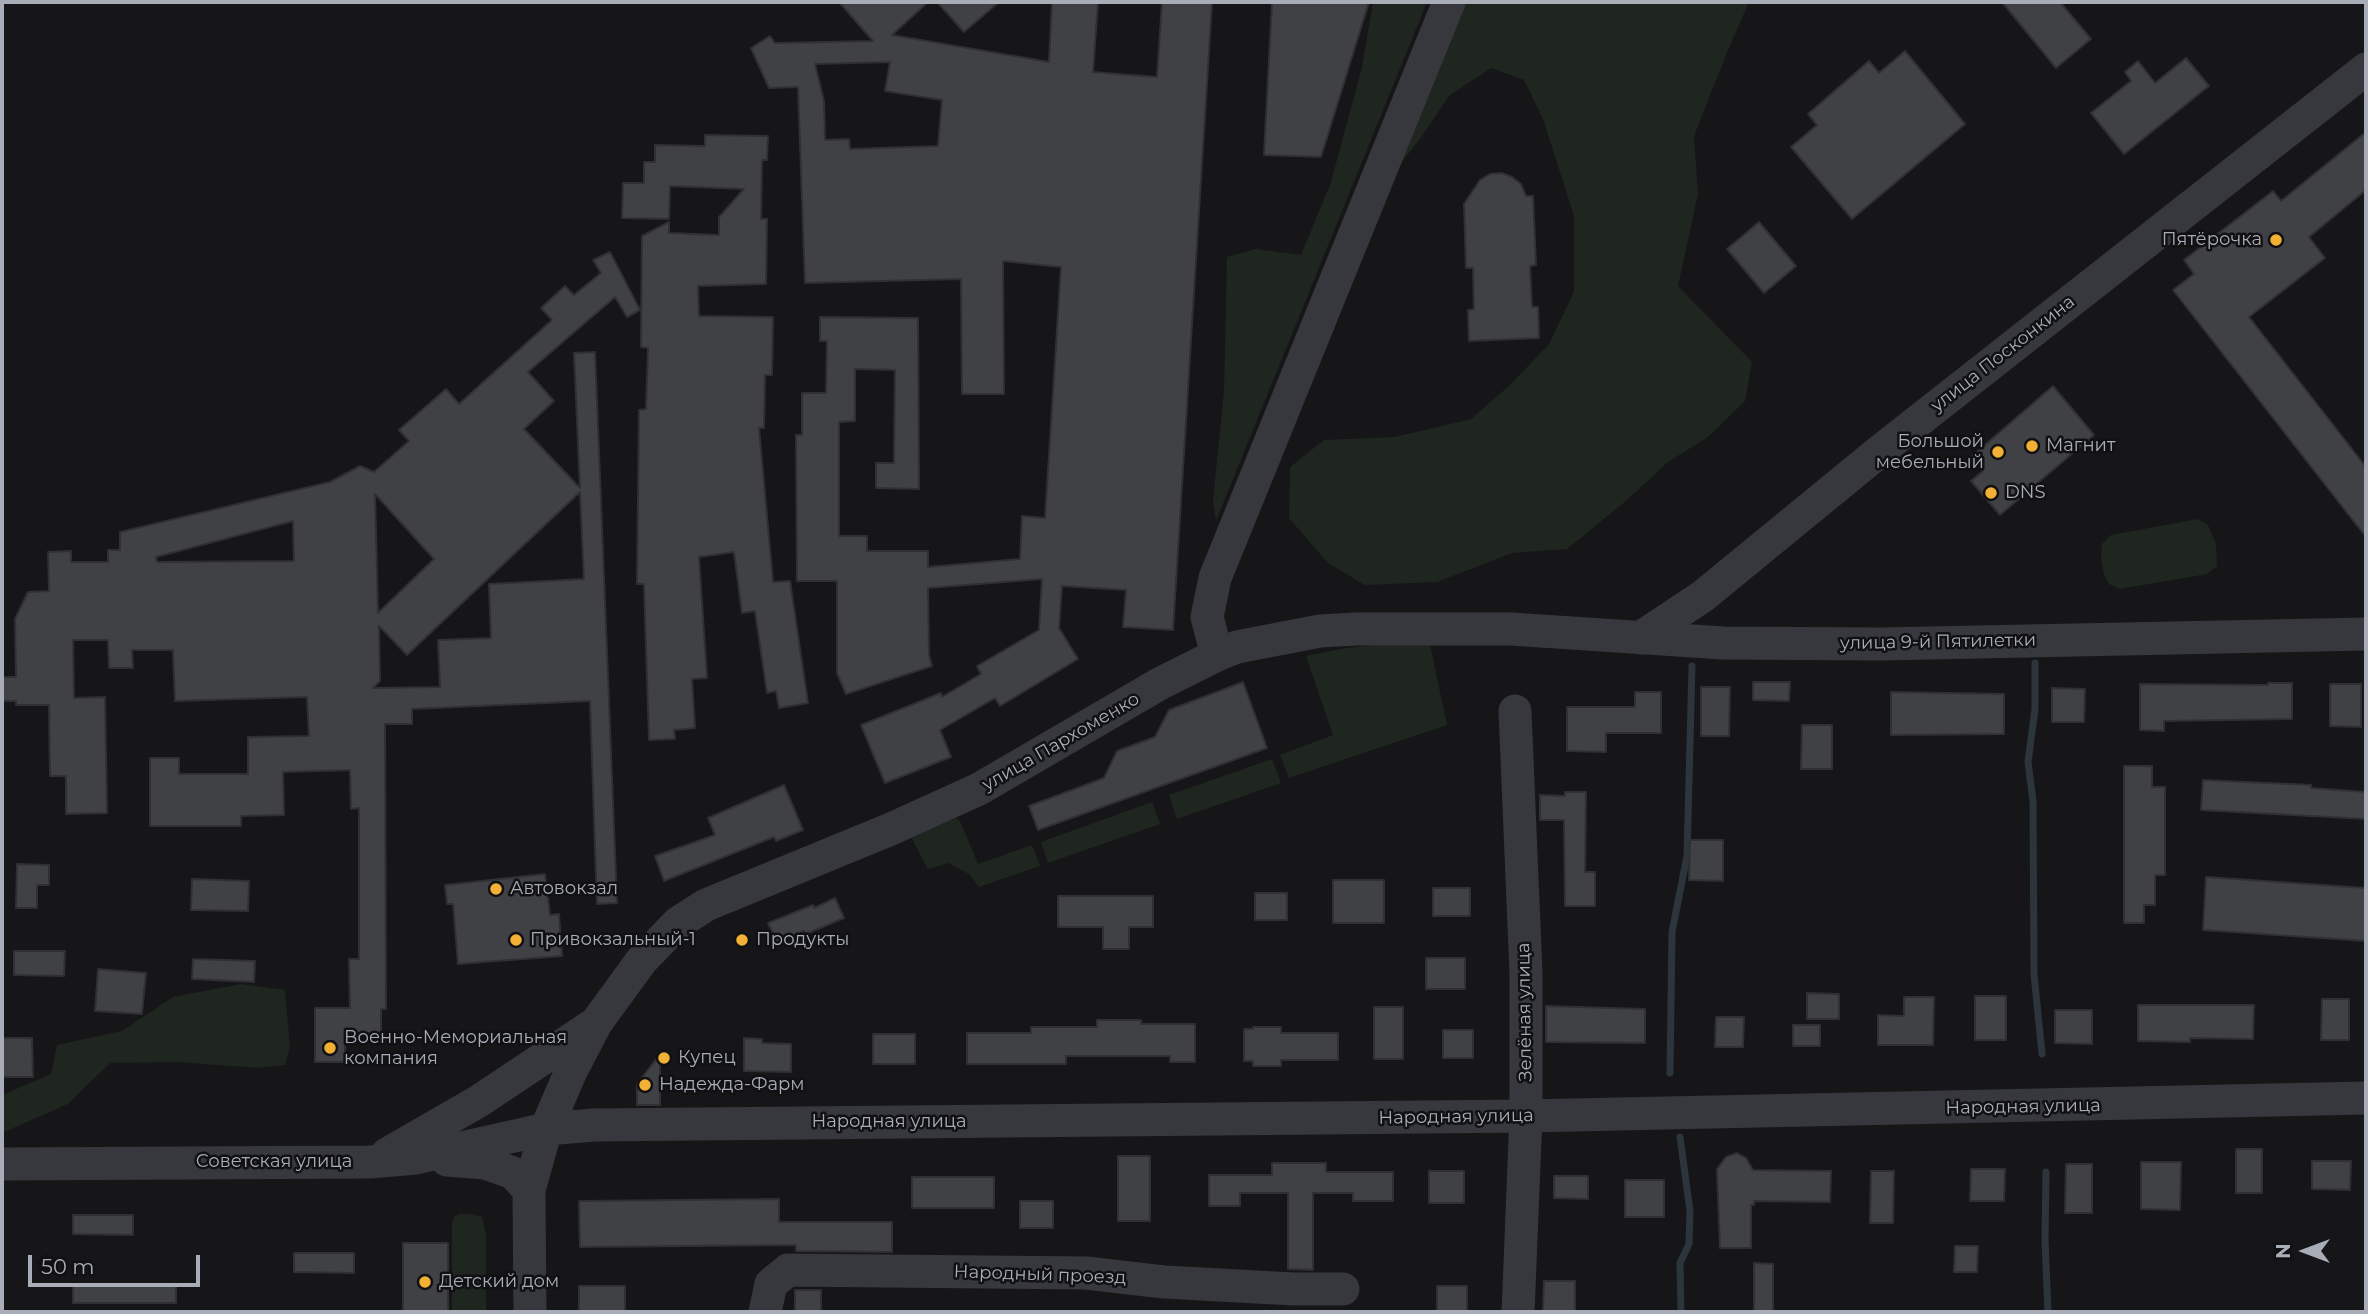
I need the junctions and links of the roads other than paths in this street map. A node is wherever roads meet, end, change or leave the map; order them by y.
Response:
1 (1449, 2) edge
2 (2366, 69) edge
3 (1511, 629) joint
4 (2366, 635) edge
5 (1640, 638) junction
6 (1217, 655) junction
7 (1515, 711) dead end
8 (642, 960) joint
9 (596, 1023) junction
10 (2366, 1098) edge
11 (1526, 1116) junction
12 (545, 1129) junction
13 (416, 1158) junction
14 (370, 1162) junction
15 (2, 1164) edge
16 (529, 1190) junction
17 (1343, 1289) dead end
18 (530, 1312) edge
19 (765, 1312) edge
20 (1518, 1312) edge

1 - 6 street
2 - 5 street, улица Посконкина
3 - 5 street, улица 9-й Пятилетки
3 - 6 street, улица Пархоменко
4 - 5 street, улица 9-й Пятилетки
6 - 8 street, улица Пархоменко
7 - 11 street, Зелёная улица
8 - 9 street, Советская улица
9 - 12 street
9 - 14 street, Советская улица
10 - 11 street, Народная улица
11 - 12 street, Народная улица
11 - 20 street, Зелёная улица
12 - 13 street, Народная улица
12 - 16 street
13 - 14 street
13 - 16 street
14 - 15 street, Советская улица
16 - 18 street
17 - 19 street, Народный проезд

